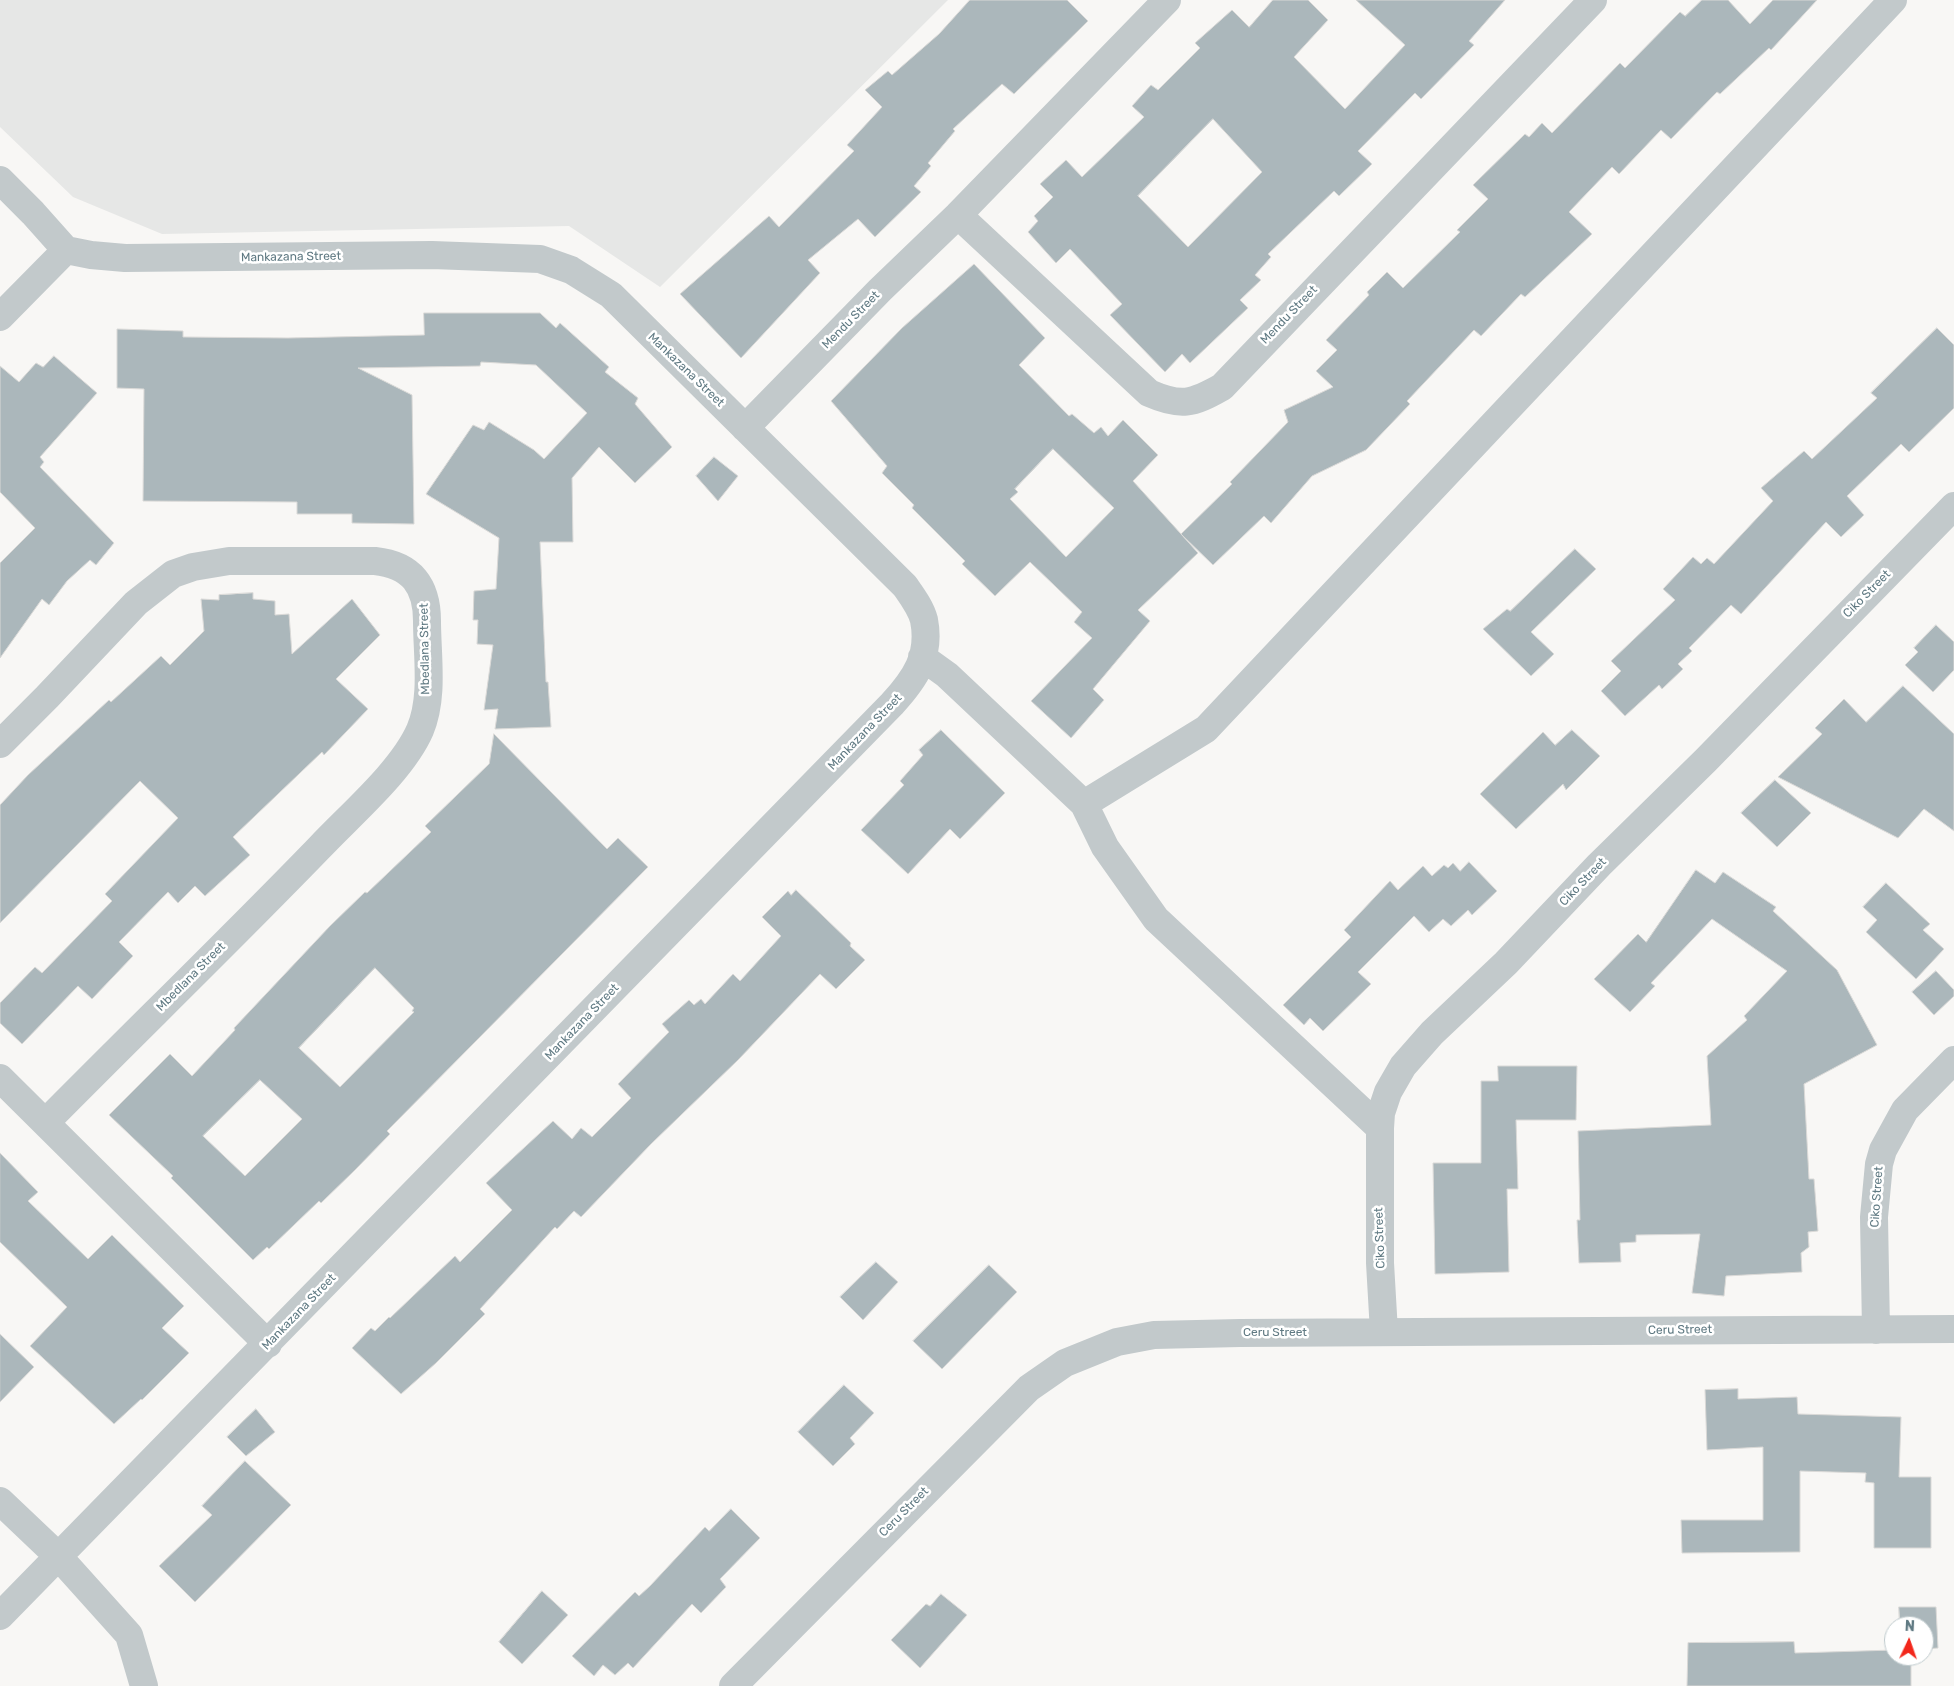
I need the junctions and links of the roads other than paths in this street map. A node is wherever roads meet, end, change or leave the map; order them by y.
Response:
1 (1167, 0) edge
2 (1593, 0) edge
3 (1893, 0) edge
4 (0, 180) edge
5 (958, 214) junction
6 (66, 250) junction
7 (0, 317) edge
8 (745, 428) junction
9 (1954, 506) edge
10 (922, 657) junction
11 (0, 744) edge
12 (1084, 804) junction
13 (1954, 1060) edge
14 (0, 1078) edge
15 (46, 1122) junction
16 (1380, 1128) junction
17 (1954, 1329) edge
18 (1876, 1330) junction
19 (1384, 1332) junction
20 (268, 1344) junction
21 (0, 1500) edge
22 (58, 1556) junction
23 (0, 1616) edge
24 (144, 1686) edge
25 (733, 1686) edge

1 - 5 street, Mendu Street
2 - 5 street, Mendu Street
3 - 12 street
4 - 6 street
5 - 8 street, Mendu Street
6 - 7 street
6 - 8 street, Mankazana Street
8 - 10 street, Mankazana Street
9 - 16 street, Ciko Street
10 - 12 street
10 - 20 street, Mankazana Street
11 - 15 street, Mbedlana Street
12 - 16 street
13 - 18 street, Ciko Street
14 - 15 street
15 - 20 street
16 - 19 street, Ciko Street
17 - 18 street, Ceru Street
18 - 19 street, Ceru Street
19 - 25 street, Ceru Street
20 - 22 street, Mankazana Street
21 - 22 street
22 - 23 street, Mankazana Street
22 - 24 street

